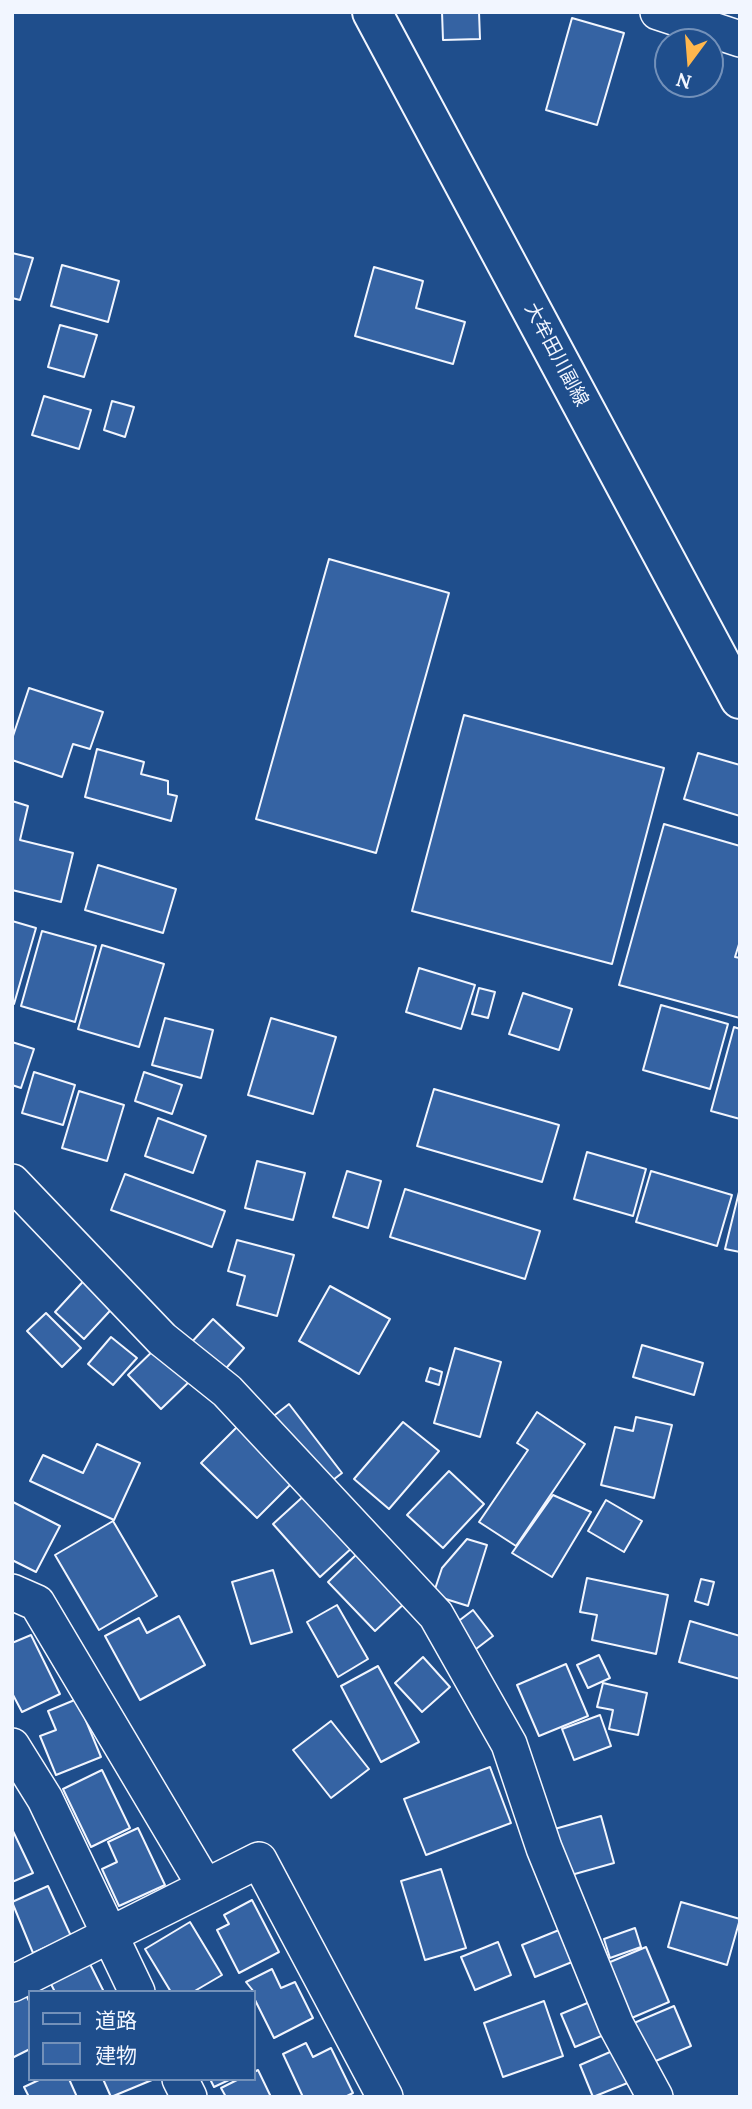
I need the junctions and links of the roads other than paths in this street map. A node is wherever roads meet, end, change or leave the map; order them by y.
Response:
1 (372, 12) edge
2 (657, 12) edge
3 (740, 39) edge
4 (740, 699) edge
5 (12, 1182) edge
6 (12, 1592) edge
7 (12, 1746) edge
8 (205, 1886) junction
9 (110, 1936) junction
10 (12, 1984) edge
11 (136, 1990) edge
12 (181, 2081) edge
13 (188, 2097) edge
14 (385, 2097) edge
15 (654, 2097) edge

1 - 4 main road, 大牟田川副線
2 - 3 street
5 - 15 street
6 - 8 street
7 - 9 street
8 - 9 street
8 - 14 street
9 - 10 street
9 - 11 street
12 - 13 street

